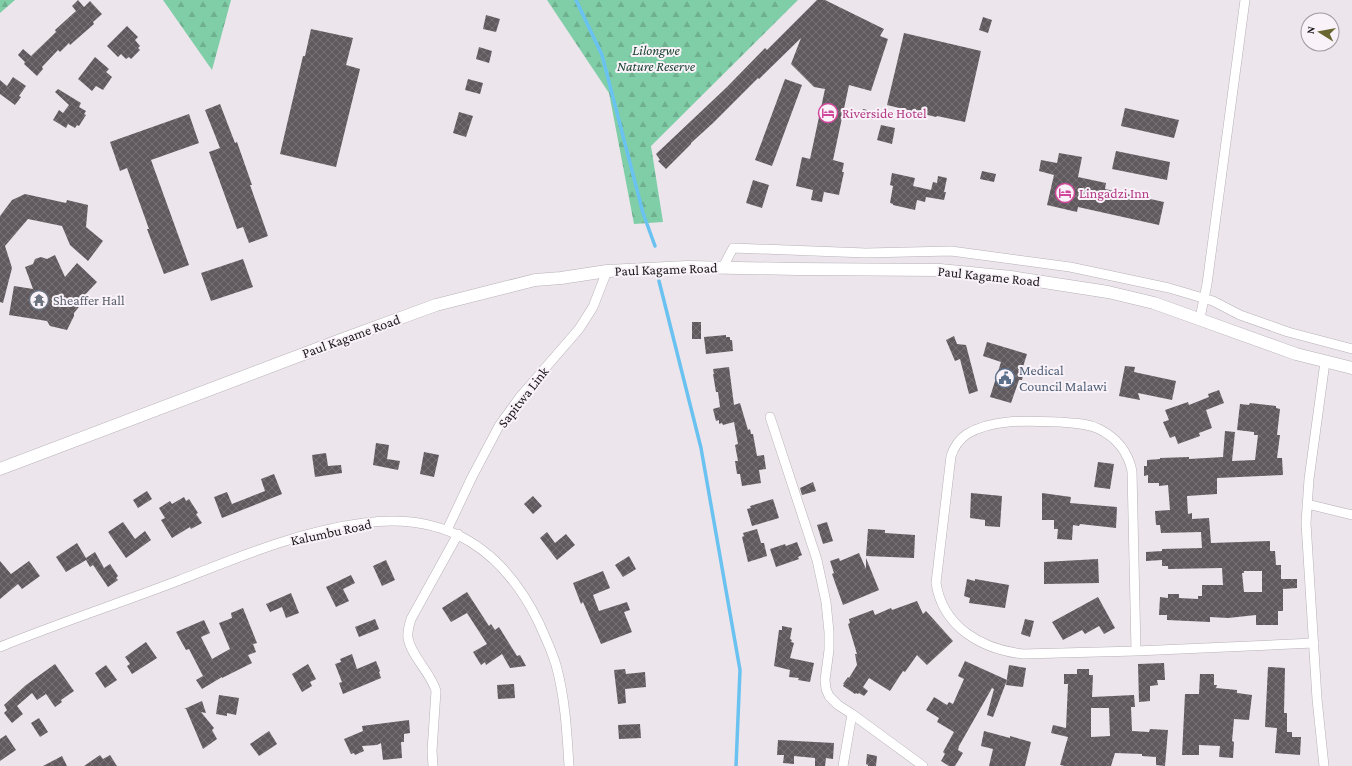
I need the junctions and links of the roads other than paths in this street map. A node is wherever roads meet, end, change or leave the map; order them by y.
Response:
1 (1245, 0) edge
2 (722, 267) junction
3 (607, 271) junction
4 (1204, 298) junction
5 (1200, 318) junction
6 (1352, 350) edge
7 (1325, 362) junction
8 (1352, 368) edge
9 (770, 417) dead end
10 (0, 469) edge
11 (1307, 504) junction
12 (1352, 515) edge
13 (447, 530) junction
14 (458, 534) junction
15 (1314, 643) junction
16 (0, 647) edge
17 (1136, 651) junction
18 (852, 714) junction
19 (433, 766) edge
20 (569, 766) edge
21 (843, 766) edge
22 (923, 766) edge
23 (1324, 766) edge

1 - 4 street
2 - 3 street, Paul Kagame Road
2 - 4 street
2 - 5 street, Paul Kagame Road
3 - 10 street, Paul Kagame Road
3 - 13 street, Sapitwa Link
4 - 5 street
4 - 6 street
5 - 7 street, Paul Kagame Road
7 - 8 street, Paul Kagame Road
7 - 11 street
9 - 18 street
11 - 12 street
11 - 15 street
13 - 14 street, Kalumbu Road
13 - 16 street, Kalumbu Road
14 - 19 street
14 - 20 street, Kalumbu Road
15 - 17 street
15 - 23 street
17 - 17 street
18 - 21 street
18 - 22 street

